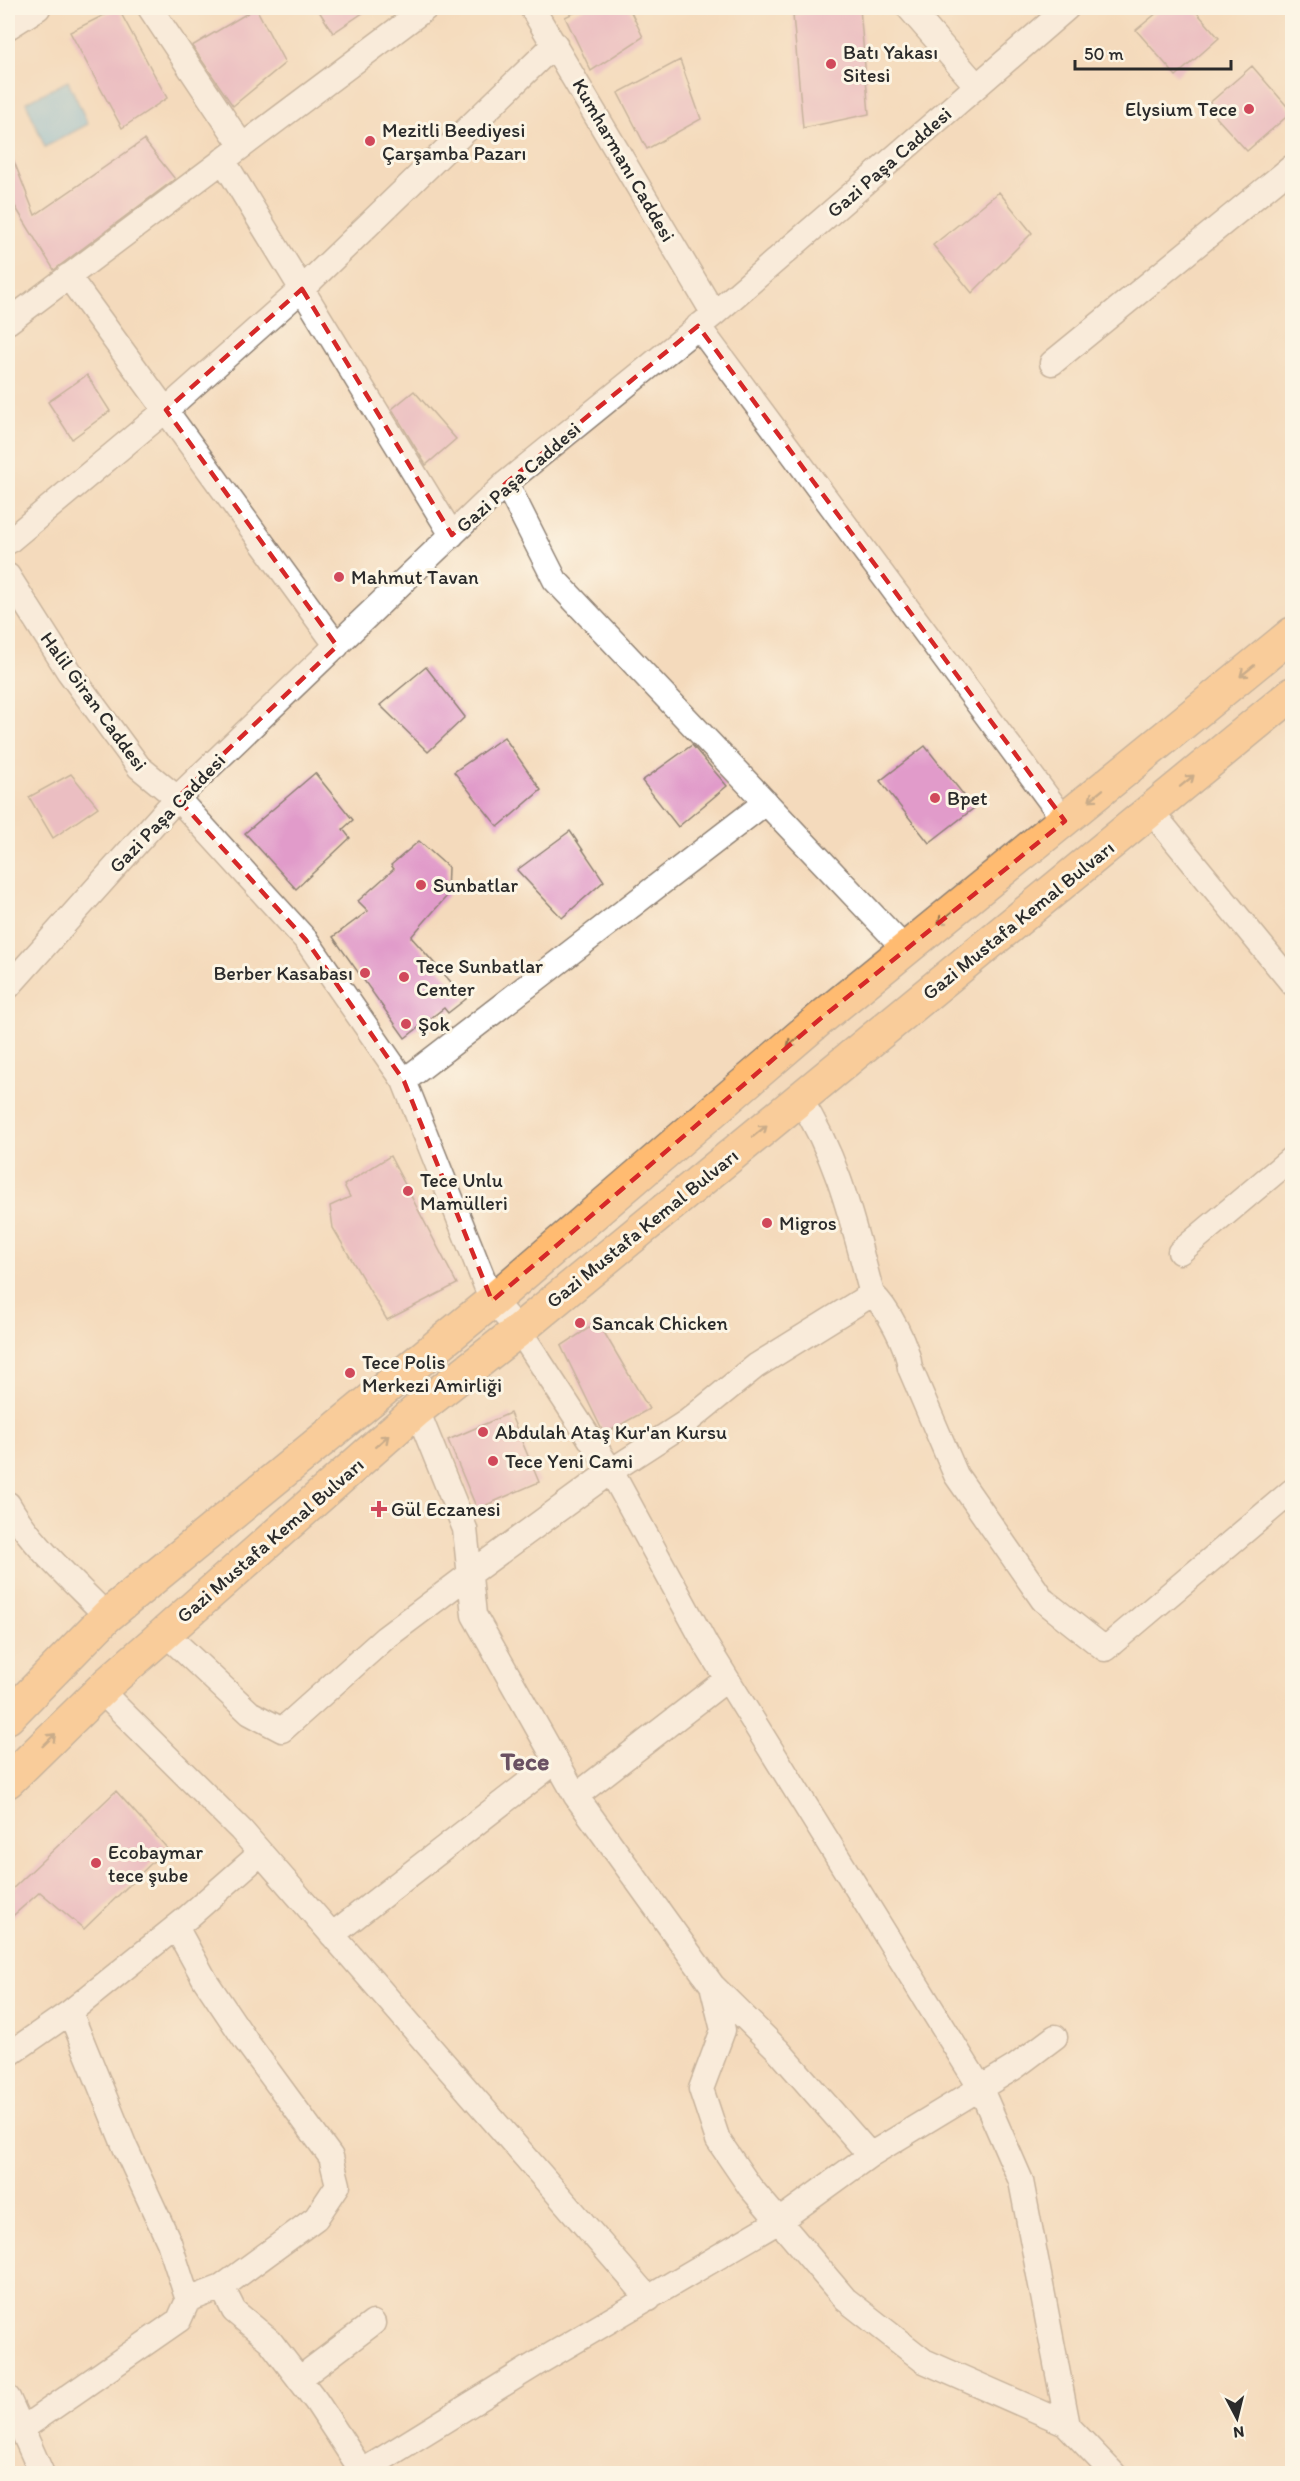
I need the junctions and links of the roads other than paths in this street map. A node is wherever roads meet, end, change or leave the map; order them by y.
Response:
1 (38, 8) edge
2 (150, 8) edge
3 (426, 8) edge
4 (532, 8) edge
5 (909, 8) edge
6 (1067, 8) edge
7 (8, 27) edge
8 (555, 44) junction
9 (977, 86) junction
10 (242, 146) junction
11 (223, 160) junction
12 (1293, 167) edge
13 (68, 276) junction
14 (302, 289) junction
15 (706, 320) junction
16 (8, 322) edge
17 (1052, 363) dead end
18 (166, 410) junction
19 (506, 483) junction
20 (452, 535) junction
21 (8, 542) edge
22 (8, 576) edge
23 (1293, 634) edge
24 (337, 646) junction
25 (1293, 694) edge
26 (177, 798) junction
27 (766, 802) junction
28 (1150, 811) junction
29 (1065, 821) junction
30 (906, 950) junction
31 (1293, 983) edge
32 (8, 985) edge
33 (404, 1081) junction
34 (800, 1099) junction
35 (1293, 1158) edge
36 (1180, 1252) dead end
37 (872, 1293) junction
38 (492, 1300) junction
39 (519, 1330) junction
40 (417, 1410) junction
41 (611, 1471) junction
42 (1293, 1491) edge
43 (8, 1504) edge
44 (470, 1574) junction
45 (107, 1616) junction
46 (165, 1633) junction
47 (727, 1678) junction
48 (100, 1690) junction
49 (8, 1717) edge
50 (556, 1761) junction
51 (8, 1781) edge
52 (576, 1796) junction
53 (261, 1853) junction
54 (176, 1928) junction
55 (332, 1935) junction
56 (712, 1984) junction
57 (70, 2012) junction
58 (1055, 2037) dead end
59 (8, 2055) edge
60 (980, 2088) junction
61 (870, 2155) junction
62 (779, 2221) junction
63 (222, 2287) junction
64 (649, 2299) junction
65 (188, 2300) junction
66 (373, 2323) dead end
67 (299, 2379) junction
68 (8, 2398) edge
69 (1068, 2426) junction
70 (22, 2428) junction
71 (360, 2472) edge
72 (42, 2474) edge
73 (1114, 2474) edge

1 - 7 street
2 - 10 street
3 - 10 street
4 - 8 street, Kumharmanı Caddesi
5 - 9 street
6 - 9 street, Gazi Paşa Caddesi
8 - 14 street
8 - 15 street, Kumharmanı Caddesi
9 - 15 street, Gazi Paşa Caddesi
10 - 11 street
11 - 13 street
11 - 14 street
12 - 17 street
13 - 16 street
13 - 18 street
14 - 18 street
14 - 20 street
15 - 19 street, Gazi Paşa Caddesi
15 - 29 street, Kumharmanı Caddesi
18 - 21 street
18 - 24 street
19 - 20 street, Gazi Paşa Caddesi
19 - 27 street
20 - 24 street, Gazi Paşa Caddesi
22 - 26 street, Halil Giran Caddesi
23 -> 29 highway, Gazi Mustafa Kemal Bulvarı
24 - 26 street, Gazi Paşa Caddesi
28 -> 25 highway, Gazi Mustafa Kemal Bulvarı
26 - 32 street, Gazi Paşa Caddesi
26 - 33 street, Halil Giran Caddesi
27 - 30 street
27 - 33 street
28 - 31 street
28 - 34 highway, Gazi Mustafa Kemal Bulvarı
29 -> 30 highway, Gazi Mustafa Kemal Bulvarı
30 -> 38 highway, Gazi Mustafa Kemal Bulvarı
33 - 38 street, Halil Giran Caddesi
34 - 37 street
39 -> 34 highway, Gazi Mustafa Kemal Bulvarı
35 - 36 street
37 - 41 street
37 - 42 street
38 - 39 street
38 - 45 highway, Gazi Mustafa Kemal Bulvarı
39 - 40 highway, Gazi Mustafa Kemal Bulvarı
39 - 41 street
40 - 44 street
46 -> 40 highway, Gazi Mustafa Kemal Bulvarı
41 - 44 street
41 - 47 street
43 - 45 street
44 - 46 street
44 - 50 street
45 - 49 highway, Gazi Mustafa Kemal Bulvarı
46 - 48 highway, Gazi Mustafa Kemal Bulvarı
47 - 52 street
47 - 60 street
51 -> 48 highway, Gazi Mustafa Kemal Bulvarı
48 - 53 street
50 - 52 street
50 - 55 street
52 - 56 street
53 - 54 street
53 - 55 street
54 - 57 street
54 - 63 street
55 - 64 street
56 - 61 street
56 - 62 street
57 - 59 street
57 - 65 street
58 - 60 street
60 - 61 street
60 - 69 street
61 - 62 street
62 - 64 street
62 - 69 street
63 - 65 street
63 - 67 street
64 - 71 street
65 - 70 street
66 - 67 street
67 - 71 street
68 - 70 street
69 - 73 street
70 - 72 street

